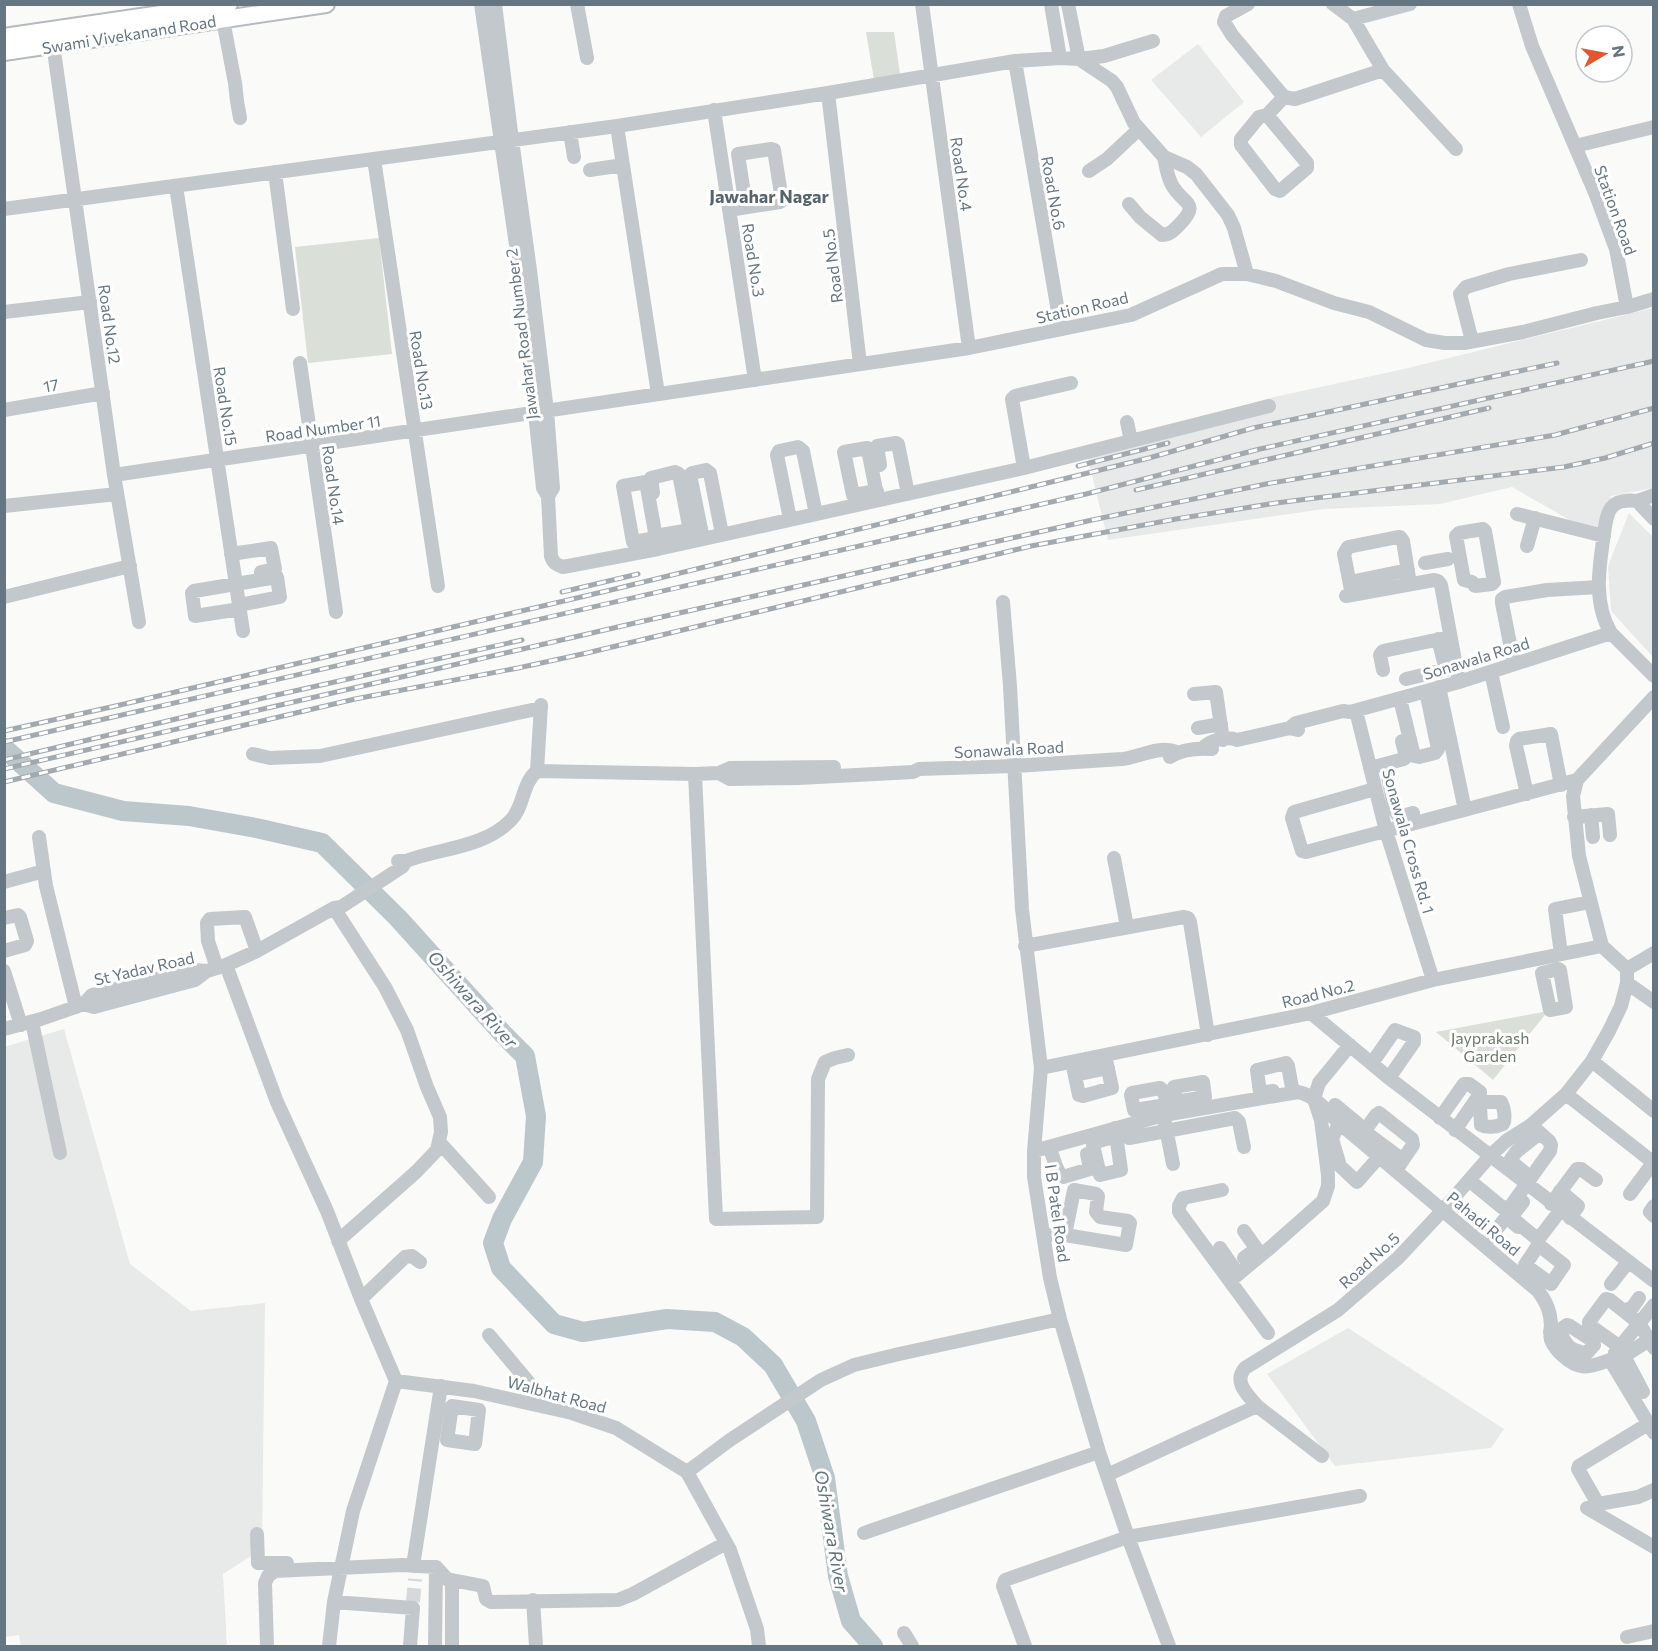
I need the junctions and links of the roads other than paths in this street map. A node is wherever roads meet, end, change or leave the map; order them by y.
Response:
1 (326, 4) edge
2 (481, 4) edge
3 (495, 4) edge
4 (577, 4) edge
5 (922, 4) edge
6 (1051, 4) edge
7 (1068, 4) edge
8 (1248, 4) edge
9 (1333, 4) edge
10 (1410, 4) edge
11 (1519, 4) edge
12 (226, 12) edge
13 (1353, 19) junction
14 (4, 37) edge
15 (52, 38) junction
16 (1153, 41) dead end
17 (4, 52) edge
18 (586, 58) dead end
19 (1060, 58) junction
20 (1079, 59) junction
21 (1015, 61) junction
22 (1383, 70) junction
23 (932, 76) junction
24 (828, 93) junction
25 (1284, 97) junction
26 (714, 110) junction
27 (1267, 116) junction
28 (240, 118) dead end
29 (617, 126) junction
30 (1653, 127) edge
31 (1139, 129) junction
32 (570, 132) junction
33 (506, 141) junction
34 (1575, 146) junction
35 (1456, 149) dead end
36 (574, 157) dead end
37 (1164, 157) junction
38 (374, 159) junction
39 (739, 164) junction
40 (623, 165) junction
41 (722, 166) junction
42 (590, 170) dead end
43 (1089, 171) dead end
44 (275, 172) junction
45 (176, 186) junction
46 (75, 199) junction
47 (1129, 204) dead end
48 (746, 207) junction
49 (4, 209) edge
50 (729, 210) junction
51 (1581, 260) dead end
52 (525, 271) junction
53 (1247, 274) junction
54 (1653, 299) edge
55 (90, 302) junction
56 (1627, 307) junction
57 (293, 309) dead end
58 (4, 312) edge
59 (1061, 329) junction
60 (1472, 341) junction
61 (969, 348) junction
62 (300, 363) dead end
63 (860, 364) junction
64 (755, 380) junction
65 (1071, 382) dead end
66 (103, 393) junction
67 (658, 394) junction
68 (1269, 406) dead end
69 (4, 410) edge
70 (542, 412) junction
71 (1126, 422) dead end
72 (414, 431) junction
73 (1131, 441) junction
74 (312, 446) junction
75 (217, 460) junction
76 (1024, 468) junction
77 (114, 475) junction
78 (117, 494) junction
79 (1653, 495) edge
80 (812, 497) junction
81 (1636, 501) junction
82 (786, 503) junction
83 (4, 506) edge
84 (816, 514) junction
85 (1517, 514) dead end
86 (718, 516) junction
87 (1535, 518) junction
88 (790, 519) junction
89 (1653, 519) edge
90 (696, 533) junction
91 (722, 534) junction
92 (1604, 536) junction
93 (660, 542) junction
94 (1527, 546) dead end
95 (637, 548) junction
96 (234, 554) junction
97 (1448, 559) dead end
98 (130, 566) junction
99 (1408, 570) junction
100 (1464, 580) dead end
101 (236, 581) junction
102 (1437, 583) junction
103 (1410, 584) junction
104 (438, 586) dead end
105 (1599, 587) junction
106 (1349, 591) junction
107 (4, 597) edge
108 (1003, 602) dead end
109 (239, 607) junction
110 (336, 612) dead end
111 (139, 622) dead end
112 (243, 632) dead end
113 (1611, 633) junction
114 (1446, 635) junction
115 (1418, 636) dead end
116 (1514, 664) junction
117 (1451, 668) junction
118 (1383, 670) dead end
119 (1491, 672) junction
120 (1653, 676) edge
121 (1406, 679) dead end
122 (1459, 682) junction
123 (1433, 689) junction
124 (1194, 694) dead end
125 (1653, 697) edge
126 (1396, 700) junction
127 (1353, 712) junction
128 (1221, 724) junction
129 (1503, 727) dead end
130 (1198, 728) dead end
131 (1230, 740) junction
132 (253, 754) dead end
133 (1014, 766) junction
134 (1403, 769) dead end
135 (537, 771) junction
136 (1387, 772) junction
137 (695, 774) junction
138 (1372, 777) junction
139 (1577, 780) junction
140 (1562, 785) junction
141 (1527, 794) junction
142 (1465, 810) junction
143 (1413, 813) dead end
144 (1592, 815) junction
145 (1574, 817) junction
146 (1386, 831) junction
147 (1610, 835) dead end
148 (39, 837) dead end
149 (1593, 837) dead end
150 (1114, 858) dead end
151 (44, 871) junction
152 (4, 882) edge
153 (1586, 902) junction
154 (338, 905) junction
155 (4, 918) edge
156 (1127, 927) junction
157 (1588, 930) dead end
158 (1025, 946) junction
159 (1602, 946) junction
160 (4, 951) edge
161 (257, 951) junction
162 (1653, 953) edge
163 (1554, 960) junction
164 (216, 968) junction
165 (4, 971) edge
166 (1627, 976) junction
167 (1433, 980) junction
168 (1653, 1002) edge
169 (80, 1006) junction
170 (1311, 1013) junction
171 (26, 1024) junction
172 (4, 1029) edge
173 (1208, 1035) junction
174 (1350, 1045) junction
175 (848, 1055) dead end
176 (1375, 1058) junction
177 (1592, 1061) junction
178 (1107, 1062) junction
179 (1041, 1068) junction
180 (1073, 1068) junction
181 (1393, 1073) junction
182 (1292, 1090) junction
183 (1566, 1094) junction
184 (1266, 1095) junction
185 (1314, 1099) junction
186 (1335, 1105) dead end
187 (1212, 1106) junction
188 (1166, 1111) junction
189 (1653, 1111) edge
190 (1443, 1114) junction
191 (1215, 1122) junction
192 (1340, 1123) junction
193 (1458, 1126) junction
194 (1493, 1126) dead end
195 (1535, 1129) junction
196 (1167, 1131) junction
197 (1120, 1134) junction
198 (1358, 1135) junction
199 (1090, 1139) junction
200 (1506, 1141) junction
201 (440, 1143) junction
202 (1244, 1147) dead end
203 (1034, 1150) junction
204 (1050, 1150) junction
205 (1516, 1152) junction
206 (60, 1153) dead end
207 (1490, 1156) junction
208 (1377, 1159) junction
209 (1173, 1164) dead end
210 (1399, 1165) junction
211 (1652, 1168) edge
212 (1502, 1171) junction
213 (1596, 1180) dead end
214 (1473, 1183) junction
215 (1527, 1184) junction
216 (1222, 1190) dead end
217 (1560, 1191) junction
218 (1630, 1194) dead end
219 (489, 1197) dead end
220 (1443, 1210) junction
221 (1554, 1210) junction
222 (1244, 1231) dead end
223 (1043, 1235) junction
224 (1065, 1235) junction
225 (338, 1241) junction
226 (1487, 1242) junction
227 (1220, 1248) dead end
228 (420, 1262) dead end
229 (1628, 1262) junction
230 (1521, 1270) junction
231 (1230, 1273) junction
232 (1652, 1277) edge
233 (1611, 1284) dead end
234 (1542, 1286) junction
235 (361, 1299) junction
236 (1639, 1310) edge
237 (1059, 1319) junction
238 (1268, 1333) dead end
239 (489, 1335) dead end
240 (1651, 1344) edge
241 (1619, 1348) junction
242 (1610, 1360) junction
243 (396, 1381) junction
244 (441, 1386) junction
245 (474, 1391) junction
246 (1643, 1392) edge
247 (534, 1404) junction
248 (1257, 1406) junction
249 (471, 1408) dead end
250 (1651, 1429) edge
251 (1099, 1452) junction
252 (1322, 1456) dead end
253 (687, 1472) junction
254 (1107, 1475) junction
255 (1653, 1490) edge
256 (1359, 1496) dead end
257 (1587, 1508) dead end
258 (864, 1533) dead end
259 (257, 1534) dead end
260 (1128, 1537) junction
261 (726, 1543) junction
262 (1653, 1547) edge
263 (287, 1565) junction
264 (436, 1567) junction
265 (340, 1568) junction
266 (408, 1571) junction
267 (386, 1575) dead end
268 (452, 1581) junction
269 (533, 1600) junction
270 (334, 1602) junction
271 (1653, 1631) edge
272 (904, 1633) dead end
273 (1627, 1636) dead end
274 (267, 1647) edge
275 (329, 1647) edge
276 (410, 1647) edge
277 (435, 1647) edge
278 (452, 1647) edge
279 (536, 1647) edge
280 (759, 1647) edge
281 (912, 1647) edge
282 (1025, 1647) edge
283 (1169, 1647) edge

1 - 12 main road, Swami Vivekanand Road
2 - 33 street, Jawahar Road Number 2
3 - 33 street, Jawahar Road Number 2
4 - 18 street
5 - 23 street, Road No.4
6 - 19 street
7 - 20 street
8 - 25 street
9 - 13 street
10 - 13 street
11 - 34 street, Station Road
12 - 15 main road, Swami Vivekanand Road
12 - 28 street
13 - 22 street
14 - 15 main road, Swami Vivekanand Road
15 - 17 main road, Swami Vivekanand Road
15 - 46 street, Road No.12
16 - 20 street
19 - 20 street
19 - 21 street
20 - 31 street
21 - 23 street
21 - 59 street, Road No.6
22 - 25 street
22 - 35 street
23 - 24 street
23 - 61 street, Road No.4
24 - 26 street
24 - 63 street, Road No.5
25 - 27 street
26 - 29 street
26 - 41 street, Road No.3
27 - 27 street
29 - 32 street
29 - 40 street
30 - 34 street
31 - 37 street
31 - 43 street
32 - 33 street
32 - 36 street
33 - 38 street
33 - 52 street, Jawahar Road Number 2
34 - 56 street, Station Road
37 - 47 street
37 - 53 street
38 - 44 street
38 - 72 street, Road No.13
39 - 41 street
39 - 48 street
39 - 48 street
40 - 42 street
40 - 67 street
41 - 50 street, Road No.3
44 - 45 street
44 - 57 street
45 - 46 street
45 - 75 street, Road No.15
46 - 49 street
46 - 55 street, Road No.12
48 - 50 street
50 - 64 street, Road No.3
51 - 60 street
52 - 70 street, Jawahar Road Number 2
52 - 70 street, Jawahar Road Number 2
53 - 59 street, Station Road
53 - 60 street, Station Road
54 - 56 street
55 - 58 street
55 - 66 street, Road No.12
56 - 60 street
59 - 61 street, Station Road
61 - 63 street, Station Road
62 - 74 street, Road No.14
63 - 64 street, Station Road
64 - 67 street, Road Number 11
65 - 76 street
66 - 69 street, 17
66 - 77 street, Road No.12
67 - 70 street, Road Number 11
68 - 73 street
70 - 72 street, Road Number 11
70 - 95 street, Jawahar Road Number 2
71 - 73 street
72 - 74 street, Road Number 11
72 - 104 street, Road No.13
73 - 76 street
74 - 75 street, Road Number 11
74 - 110 street, Road No.14
75 - 77 street, Road Number 11
75 - 96 street, Road No.15
76 - 84 street
77 - 78 street, Road No.12
78 - 83 street
78 - 98 street, Road No.12
79 - 81 street
80 - 82 street
80 - 82 street
80 - 84 street
81 - 89 street
81 - 92 street
82 - 88 street
84 - 88 street
85 - 87 street
86 - 90 street
86 - 90 street
86 - 91 street
87 - 92 street
87 - 94 street
88 - 91 street
90 - 91 street
90 - 93 street
90 - 93 street
92 - 105 street
93 - 95 street
93 - 95 street
96 - 101 street, Road No.15
96 - 101 street
97 - 102 street
98 - 107 street
98 - 111 street, Road No.12
99 - 103 street
99 - 106 street
99 - 106 street
100 - 102 street
101 - 109 street, Road No.15
101 - 109 street
101 - 109 street
102 - 103 street
102 - 114 street
103 - 106 street
105 - 113 street
105 - 116 street
108 - 133 street, I B Patel Road
109 - 112 street, Road No.15
113 - 116 street, Sonawala Road
113 - 120 street
114 - 115 street
114 - 117 street
114 - 118 street
116 - 119 street, Sonawala Road
117 - 121 street
117 - 122 street
119 - 122 street, Sonawala Road
119 - 129 street
122 - 123 street, Sonawala Road
123 - 126 street, Sonawala Road
123 - 126 street
123 - 142 street
124 - 128 street
125 - 139 street
126 - 127 street, Sonawala Road
126 - 138 street
127 - 131 street, Sonawala Road
127 - 138 street, Sonawala Cross Rd. 1
128 - 130 street
128 - 131 street
131 - 133 street, Sonawala Road
132 - 135 street
133 - 137 street, Sonawala Road
133 - 158 street, I B Patel Road
134 - 136 street
135 - 137 street, Sonawala Road
135 - 154 street, St Yadav Road
136 - 138 street
136 - 143 street
137 - 175 street
138 - 146 street, Sonawala Cross Rd. 1
138 - 146 street
139 - 140 street
139 - 145 street
140 - 141 street
140 - 141 street
141 - 142 street
142 - 146 street
144 - 145 street
144 - 147 street
144 - 149 street
145 - 153 street
146 - 167 street, Sonawala Cross Rd. 1
148 - 151 street
150 - 156 street
151 - 152 street
151 - 169 street
153 - 157 street
153 - 159 street
153 - 163 street
154 - 161 street, St Yadav Road
154 - 201 street
155 - 160 street
156 - 158 street
156 - 173 street
158 - 179 street, I B Patel Road
159 - 163 street, Road No.2
159 - 166 street
161 - 164 street, St Yadav Road
161 - 164 street
162 - 166 street
163 - 167 street, Road No.2
164 - 169 street, St Yadav Road
164 - 225 street
165 - 171 street
166 - 168 street
166 - 177 street, Road No.5
167 - 170 street, Road No.2
169 - 171 street, St Yadav Road
170 - 173 street, Road No.2
170 - 174 street
171 - 172 street, St Yadav Road
171 - 206 street
173 - 178 street, Road No.2
174 - 176 street
174 - 185 street
176 - 181 street
176 - 181 street
177 - 183 street, Road No.5
177 - 189 street
178 - 180 street, Road No.2
178 - 180 street
179 - 180 street, Road No.2
179 - 203 street, I B Patel Road
181 - 190 street
182 - 184 street
182 - 184 street
182 - 185 street
183 - 195 street, Road No.5
183 - 211 street
184 - 187 street
185 - 192 street, Pahadi Road
185 - 231 street
186 - 192 street
187 - 188 street
187 - 191 street
188 - 196 street
188 - 197 street
190 - 193 street
190 - 193 street
191 - 196 street
191 - 202 street
192 - 198 street, Pahadi Road
192 - 208 street
193 - 207 street
194 - 200 street
195 - 200 street, Road No.5
195 - 205 street
195 - 215 street
196 - 197 street
196 - 209 street
197 - 199 street
197 - 199 street
198 - 208 street, Pahadi Road
198 - 210 street
198 - 210 street
199 - 204 street
199 - 204 street
200 - 205 street
200 - 207 street, Road No.5
201 - 219 street
201 - 225 street
203 - 204 street
203 - 223 street, I B Patel Road
205 - 215 street
207 - 212 street
207 - 214 street, Road No.5
208 - 210 street, Pahadi Road
210 - 220 street, Pahadi Road
211 - 218 street
212 - 214 street
212 - 215 street
213 - 217 street
214 - 215 street
214 - 220 street, Road No.5
215 - 221 street
216 - 231 street
217 - 221 street
217 - 221 street
220 - 226 street, Pahadi Road
220 - 248 street, Road No.5
221 - 229 street
222 - 231 street
223 - 224 street
223 - 237 street, I B Patel Road
224 - 224 street
225 - 235 street
226 - 230 street, Pahadi Road
226 - 230 street
227 - 231 street
228 - 235 street
229 - 232 street
229 - 233 street
230 - 234 street, Pahadi Road
230 - 234 street
231 - 238 street
234 - 242 street, Pahadi Road
235 - 243 street
236 - 240 street
236 - 241 street
236 - 241 street
237 - 251 street, I B Patel Road
237 - 253 street
239 - 247 street
240 - 241 street
241 - 242 street
241 - 246 street
242 - 246 street
243 - 244 street, Walbhat Road
243 - 265 street
244 - 245 street, Walbhat Road
244 - 266 street
245 - 247 street, Walbhat Road
245 - 249 street
246 - 250 street
247 - 253 street, Walbhat Road
248 - 252 street
248 - 254 street
250 - 255 street
251 - 254 street, I B Patel Road
251 - 258 street
253 - 261 street, Walbhat Road
254 - 260 street, I B Patel Road
256 - 260 street
257 - 262 street
259 - 263 street
260 - 282 street
260 - 283 street, I B Patel Road
261 - 269 street
261 - 280 street, Walbhat Road
263 - 265 street
263 - 274 street
264 - 266 street
264 - 268 street
264 - 277 street
265 - 266 street
265 - 270 street
266 - 267 street
268 - 269 street
268 - 278 street
269 - 279 street
270 - 275 street
270 - 276 street
271 - 273 street
272 - 281 street

